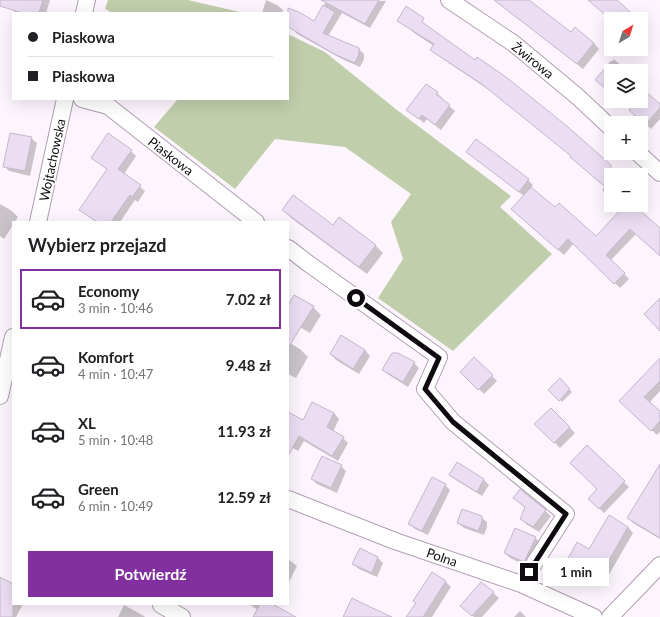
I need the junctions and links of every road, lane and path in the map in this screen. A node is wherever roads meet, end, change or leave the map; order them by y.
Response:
1 (87, 0) edge
2 (449, 0) edge
3 (84, 12) edge
4 (65, 100) edge
5 (86, 100) edge
6 (604, 121) edge
7 (646, 160) edge
8 (660, 173) edge
9 (38, 221) edge
10 (255, 221) edge
11 (289, 249) edge
12 (12, 341) edge
13 (7, 357) edge
14 (0, 396) edge
15 (289, 500) edge
16 (660, 565) edge
17 (521, 584) junction
18 (161, 605) edge
19 (177, 616) edge
20 (594, 617) edge
21 (610, 617) edge

1 - 3 street
2 - 6 street, Żwirowa
4 - 9 street, Wojtachowska
5 - 10 street, Piaskowa
7 - 8 street
11 - 17 street
12 - 13 street
13 - 14 street
15 - 17 street, Polna
16 - 21 street
17 - 20 street, Polna
18 - 19 street

